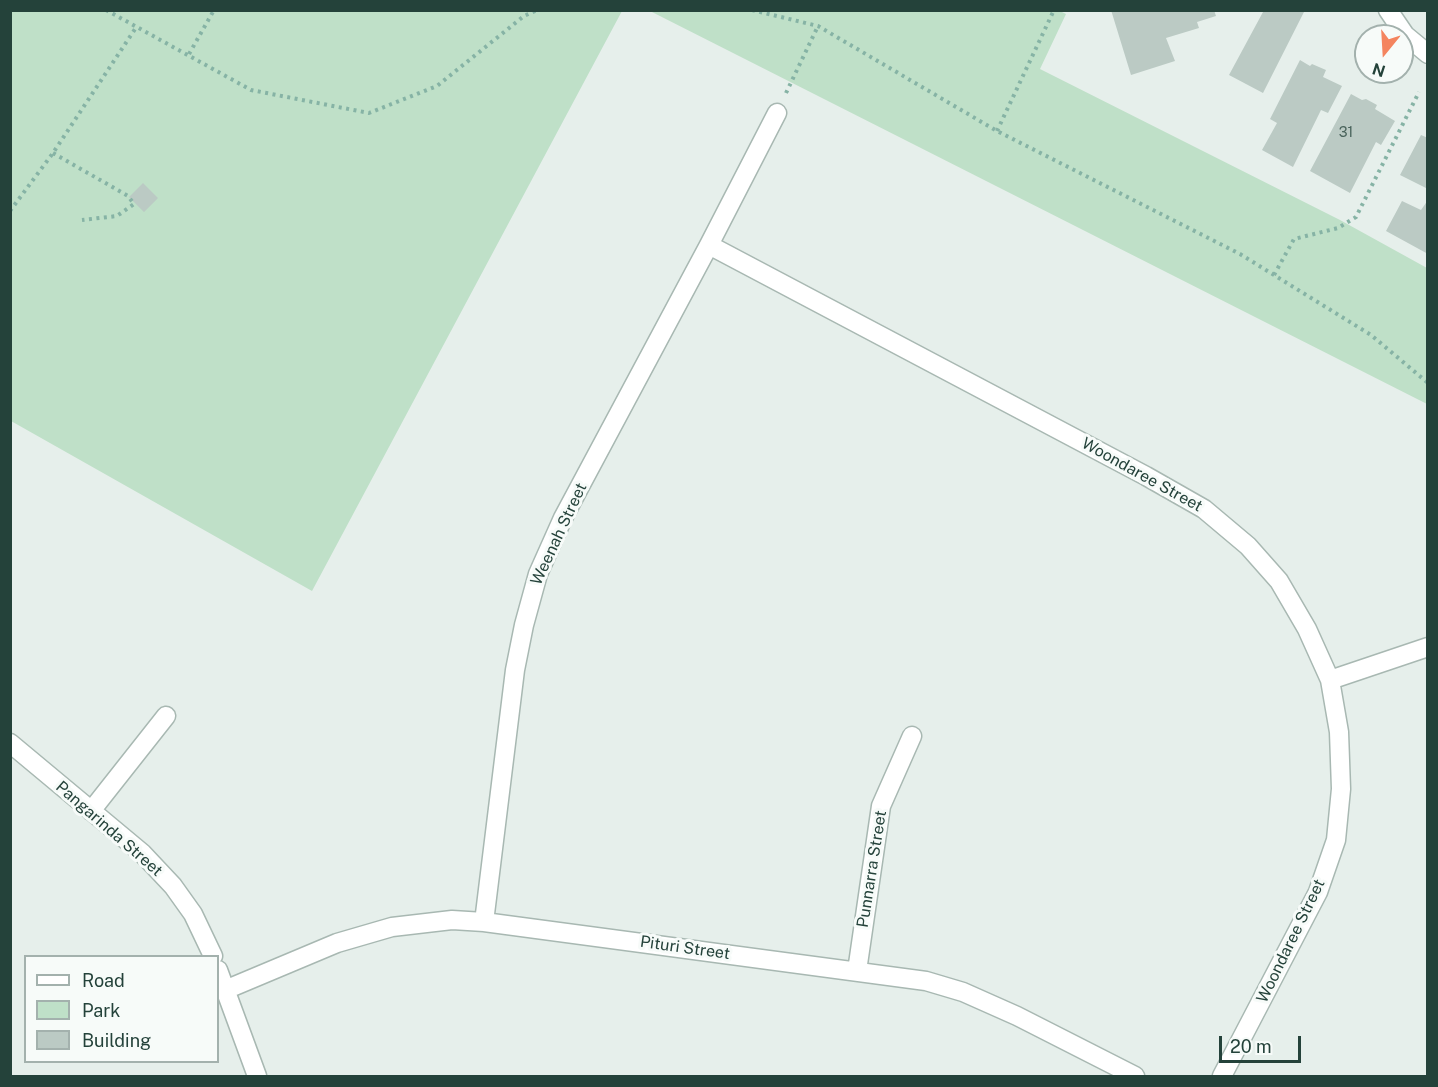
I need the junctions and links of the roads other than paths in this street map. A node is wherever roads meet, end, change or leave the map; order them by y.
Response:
1 (1388, 10) edge
2 (1428, 54) edge
3 (777, 113) road end
4 (710, 245) junction
5 (1428, 646) edge
6 (1330, 680) junction
7 (166, 716) dead end
8 (912, 736) dead end
9 (10, 743) edge
10 (91, 811) junction
11 (484, 922) junction
12 (212, 955) edge
13 (857, 971) junction
14 (219, 973) edge
15 (225, 990) junction
16 (257, 1077) edge
17 (1135, 1077) edge
18 (1222, 1077) edge

1 - 2 street
3 - 4 street
4 - 6 street, Woondaree Street
4 - 11 street, Weenah Street
5 - 6 street
6 - 18 street, Woondaree Street
7 - 10 street
8 - 13 street, Punnarra Street
9 - 10 street, Pangarinda Street
10 - 12 street, Pangarinda Street
11 - 13 street, Pituri Street
11 - 15 street, Pituri Street
13 - 17 street, Pituri Street
14 - 15 street
15 - 16 street

